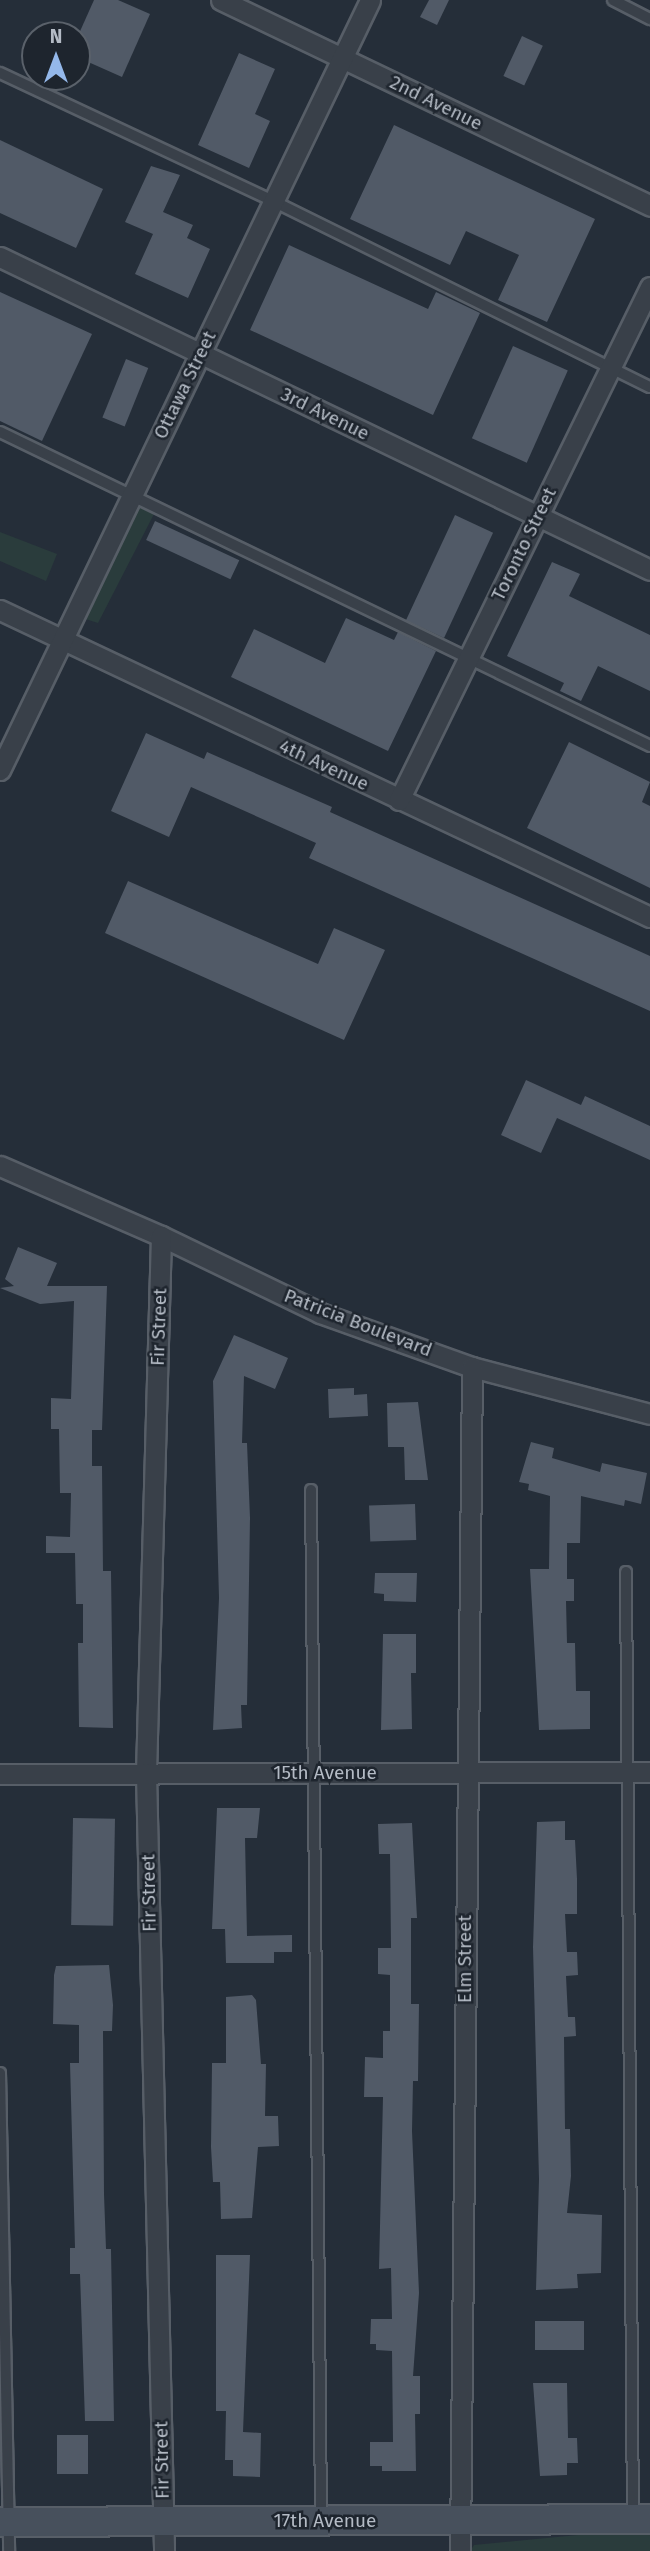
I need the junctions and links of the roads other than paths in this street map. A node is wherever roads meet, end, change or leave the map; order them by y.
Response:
1 (221, 0) edge
2 (370, 0) edge
3 (612, 0) edge
4 (650, 19) edge
5 (342, 57) junction
6 (0, 74) edge
7 (274, 201) junction
8 (650, 206) edge
9 (0, 257) edge
10 (650, 287) edge
11 (201, 355) junction
12 (610, 368) junction
13 (650, 387) edge
14 (0, 432) edge
15 (131, 494) junction
16 (537, 515) junction
17 (650, 570) edge
18 (0, 610) edge
19 (60, 639) junction
20 (470, 656) junction
21 (650, 746) edge
22 (0, 770) edge
23 (399, 800) junction
24 (650, 917) edge
25 (0, 1166) edge
26 (161, 1236) junction
27 (472, 1367) junction
28 (650, 1414) edge
29 (311, 1490) dead end
30 (626, 1572) dead end
31 (467, 1772) junction
32 (627, 1772) junction
33 (650, 1772) edge
34 (146, 1773) junction
35 (314, 1773) junction
36 (0, 1774) edge
37 (0, 2073) edge
38 (642, 2520) edge
39 (5, 2521) edge
40 (163, 2521) junction
41 (321, 2521) junction
42 (461, 2521) junction
43 (9, 2551) edge
44 (164, 2551) edge
45 (460, 2551) edge

1 - 5 street, 2nd Avenue
2 - 5 street, Ottawa Street
3 - 4 lane
5 - 7 street, Ottawa Street
5 - 8 street, 2nd Avenue
6 - 7 lane
7 - 11 street, Ottawa Street
7 - 12 lane
9 - 11 street, 3rd Avenue
10 - 12 street, Toronto Street
11 - 15 street, Ottawa Street
11 - 16 street, 3rd Avenue
12 - 13 lane
12 - 16 street, Toronto Street
14 - 15 lane
15 - 19 street, Ottawa Street
15 - 20 lane
16 - 17 street, 3rd Avenue
16 - 20 street, Toronto Street
18 - 19 street, 4th Avenue
19 - 22 street, Ottawa Street
19 - 23 street, 4th Avenue
20 - 21 lane
20 - 23 street, Toronto Street
23 - 24 street, 4th Avenue
25 - 26 street, Patricia Boulevard
26 - 27 street, Patricia Boulevard
26 - 34 street, Fir Street
27 - 28 street, Patricia Boulevard
27 - 31 street, Elm Street
29 - 35 lane
30 - 32 lane
31 - 32 street, 15th Avenue
31 - 35 street, 15th Avenue
31 - 42 street, Elm Street
32 - 33 street, 15th Avenue
32 - 38 lane
34 - 35 street, 15th Avenue
34 - 36 street, 15th Avenue
34 - 40 street, Fir Street
35 - 41 lane
37 - 39 lane
38 - 42 street, 17th Avenue
39 - 40 street, 17th Avenue
39 - 43 lane
40 - 41 street, 17th Avenue
40 - 44 street, Fir Street
41 - 42 street, 17th Avenue
42 - 45 street, Elm Street

